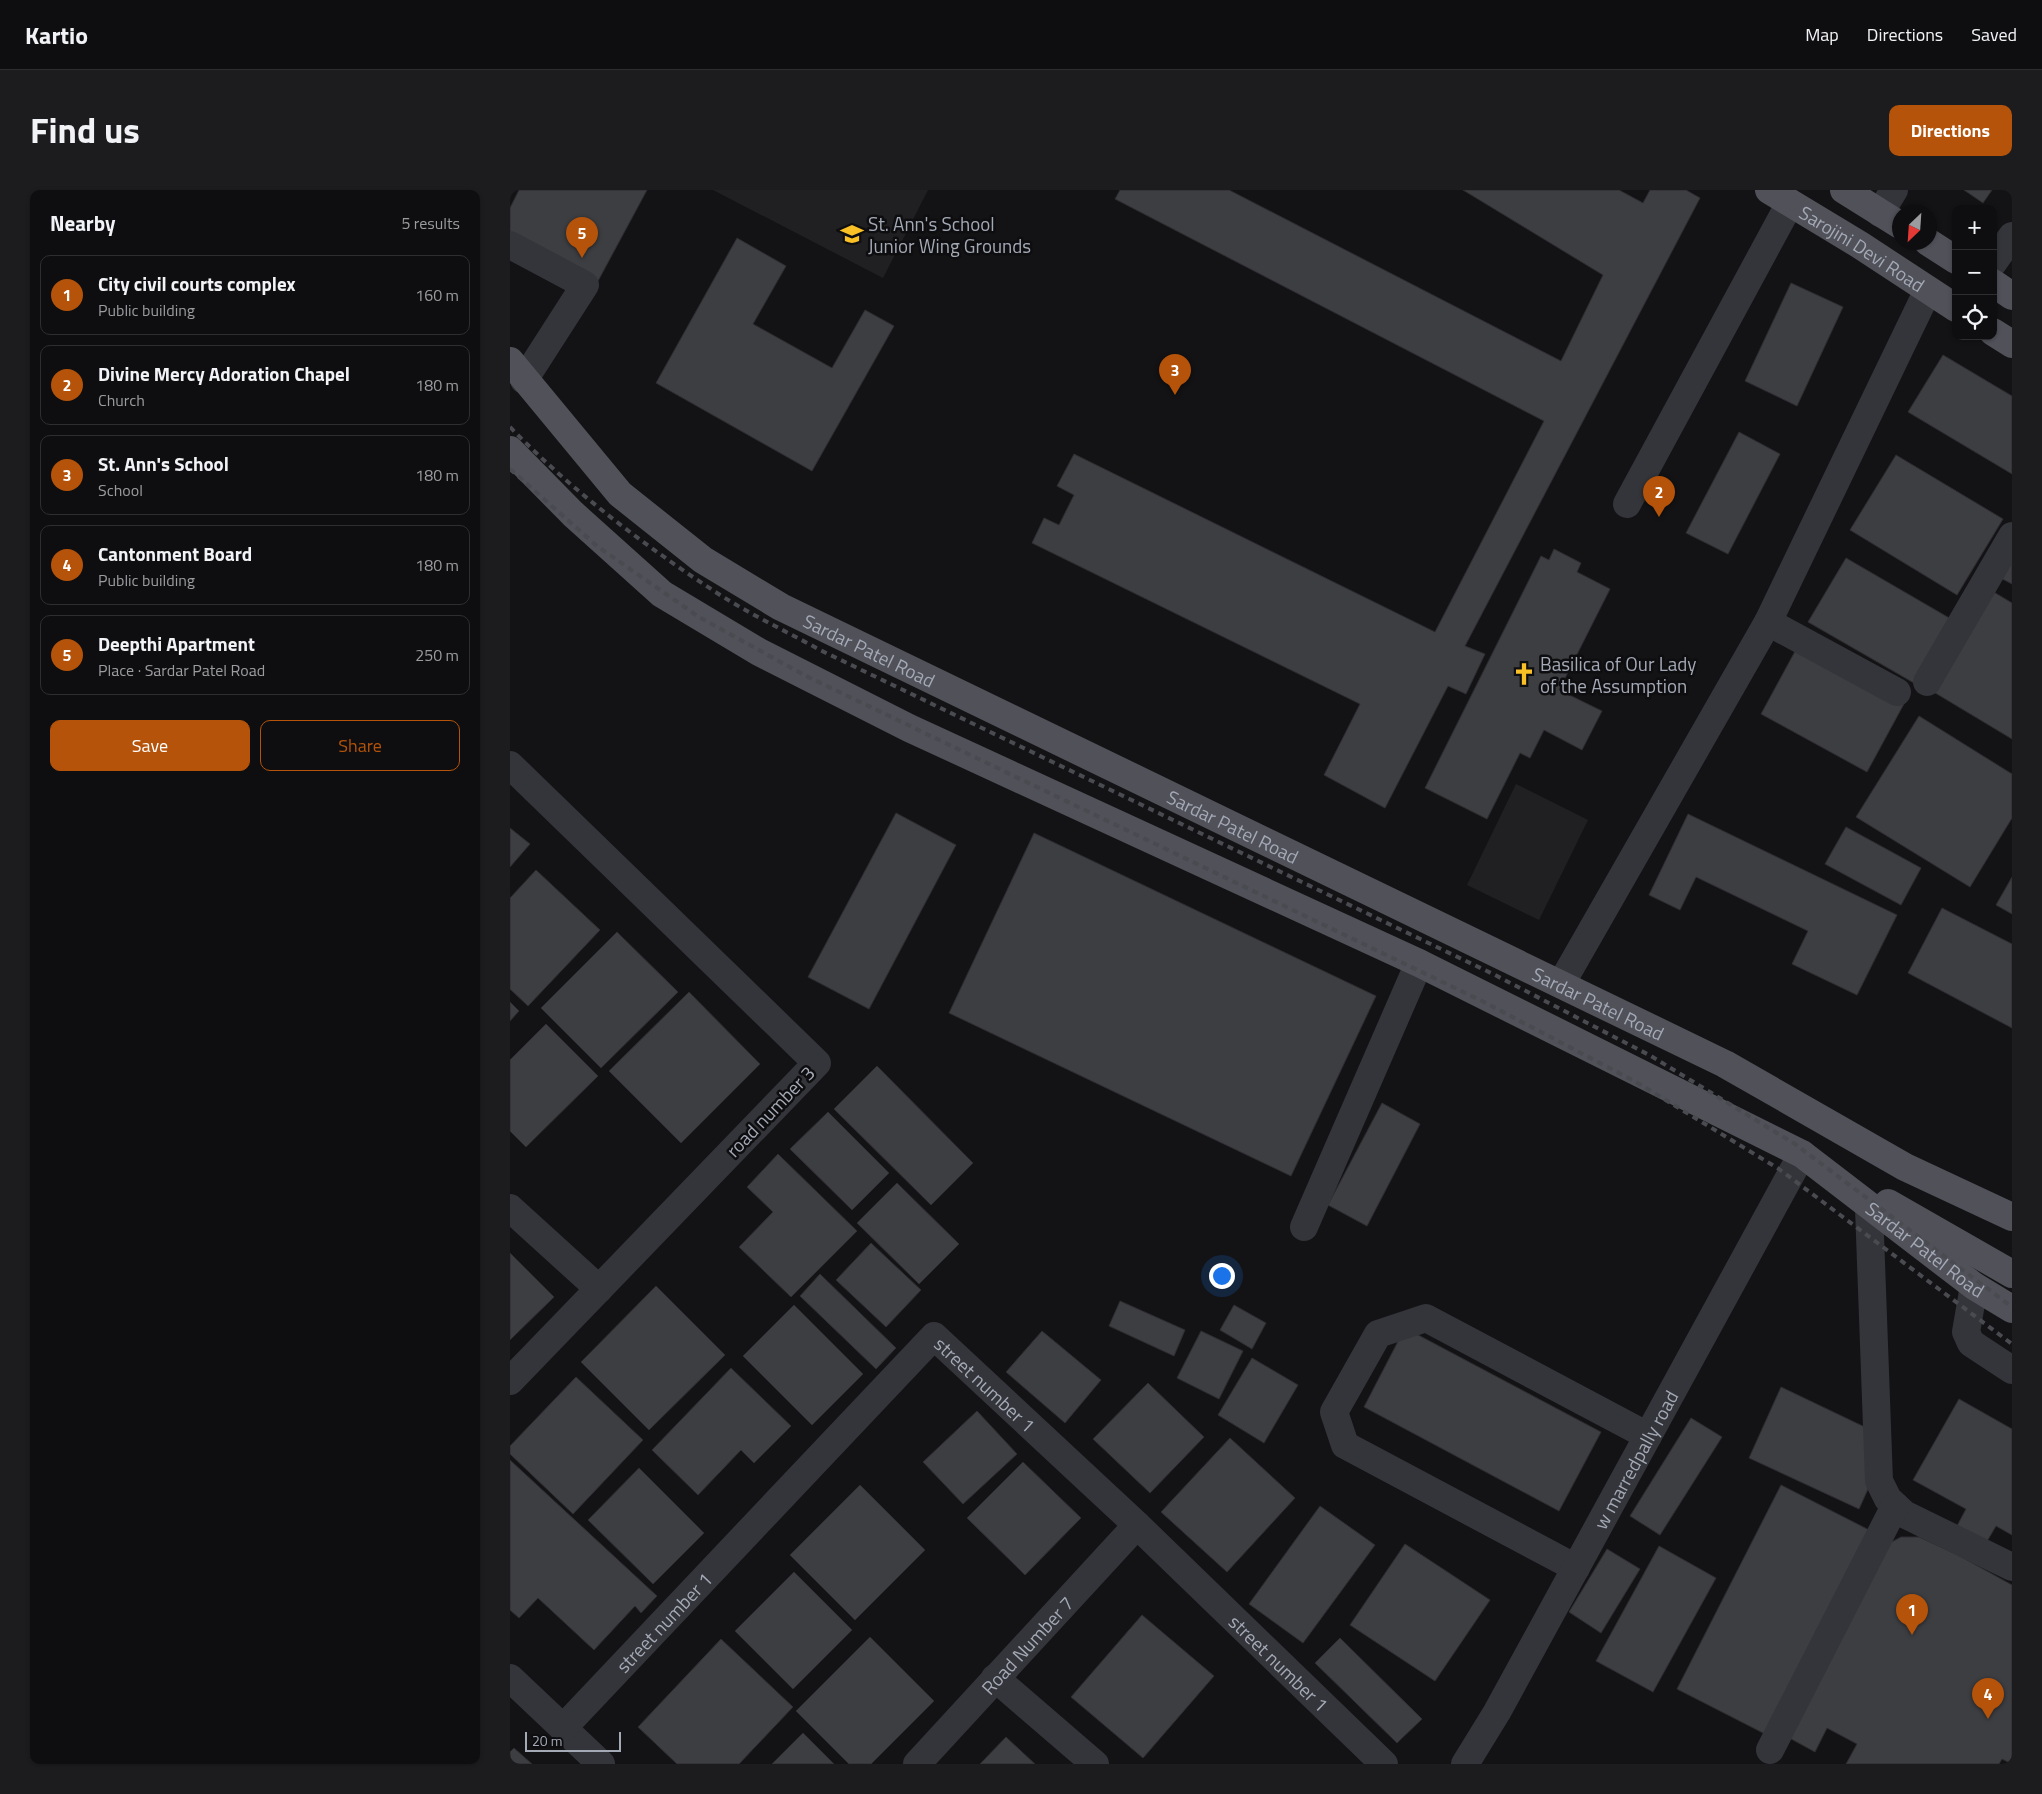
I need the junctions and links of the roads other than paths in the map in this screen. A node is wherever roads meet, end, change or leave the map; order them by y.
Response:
1 (1844, 190) edge
2 (1894, 190) edge
3 (1780, 196) edge
4 (1890, 219) edge
5 (2012, 236) edge
6 (510, 245) edge
7 (1937, 248) edge
8 (1952, 257) edge
9 (1997, 257) edge
10 (1997, 286) edge
11 (1928, 290) junction
12 (2012, 296) edge
13 (1952, 305) edge
14 (1997, 335) edge
15 (2012, 344) edge
16 (517, 370) edge
17 (510, 450) edge
18 (1626, 504) dead end
19 (2012, 536) edge
20 (1768, 622) junction
21 (1927, 682) dead end
22 (1897, 692) dead end
23 (510, 765) edge
24 (1419, 963) junction
25 (1562, 984) junction
26 (1802, 1154) junction
27 (1905, 1167) junction
28 (510, 1208) edge
29 (1869, 1208) junction
30 (2012, 1217) edge
31 (1304, 1226) dead end
32 (2012, 1234) edge
33 (2012, 1274) edge
34 (1974, 1286) junction
35 (599, 1290) junction
36 (2012, 1309) edge
37 (2012, 1370) edge
38 (510, 1381) edge
39 (1648, 1436) junction
40 (1895, 1506) junction
41 (1137, 1525) junction
42 (2012, 1567) edge
43 (1576, 1568) junction
44 (510, 1678) edge
45 (996, 1678) junction
46 (563, 1728) junction
47 (1770, 1750) dead end
48 (601, 1764) edge
49 (917, 1764) edge
50 (1095, 1764) edge
51 (1384, 1764) edge
52 (1465, 1764) edge

1 - 4 main road, Sarojini Devi Road
2 - 4 street
3 - 11 main road, Sarojini Devi Road
3 - 18 street
5 - 9 street
6 - 16 street
7 - 8 main road
10 - 12 main road
11 - 13 main road, Sarojini Devi Road
11 - 20 street
14 - 15 main road
16 - 25 main road, Sardar Patel Road
17 - 24 main road, Sardar Patel Road
19 - 21 street
20 - 22 street
20 - 25 street
23 - 35 street, road number 3
24 - 26 main road, Sardar Patel Road
24 - 31 street
25 - 27 main road, Sardar Patel Road
26 - 29 main road, Sardar Patel Road
26 - 33 main road
26 - 39 street, w marredpally road
27 - 30 main road, Sardar Patel Road
27 - 32 main road
28 - 35 street
29 - 34 main road, Sardar Patel Road
29 - 40 street
34 - 36 main road, Sardar Patel Road
34 - 37 street
35 - 38 street, road number 3
39 - 43 street, w marredpally road
39 - 43 street
40 - 42 street
40 - 47 street
41 - 45 street, Road Number 7
41 - 46 street, street number 1
41 - 51 street, street number 1
43 - 52 street, w marredpally road
44 - 46 street
45 - 49 street, Road Number 7
45 - 50 street
46 - 48 street

